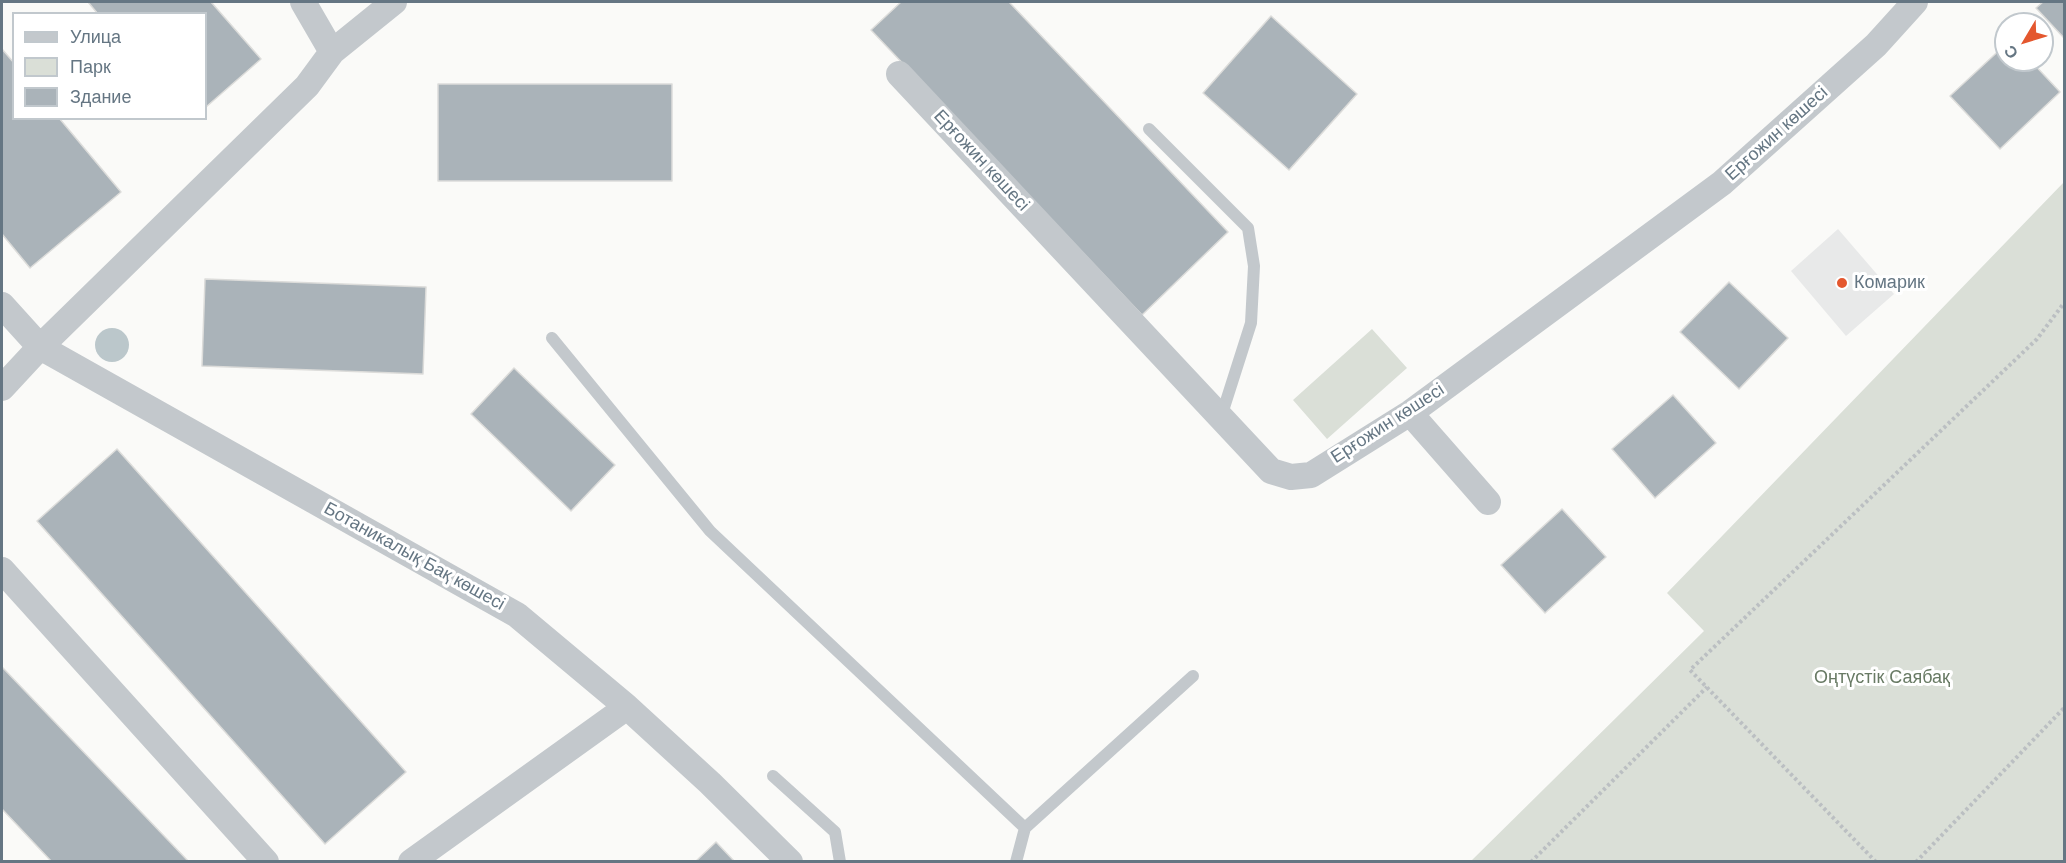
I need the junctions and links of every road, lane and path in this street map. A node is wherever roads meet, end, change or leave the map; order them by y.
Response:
1 (303, 2) edge
2 (394, 2) edge
3 (1915, 2) edge
4 (332, 52) junction
5 (899, 74) dead end
6 (1149, 129) dead end
7 (2064, 303) edge
8 (2, 305) edge
9 (552, 338) dead end
10 (40, 347) junction
11 (2, 388) edge
12 (1410, 413) junction
13 (1221, 418) junction
14 (1488, 502) dead end
15 (2, 570) edge
16 (1193, 676) dead end
17 (1707, 687) junction
18 (627, 708) junction
19 (2064, 708) edge
20 (773, 776) dead end
21 (1025, 828) junction
22 (266, 861) edge
23 (411, 861) edge
24 (790, 861) edge
25 (840, 861) edge
26 (1016, 861) edge
27 (1531, 861) edge
28 (1876, 861) edge
29 (1916, 861) edge

1 - 4 street
2 - 4 street
3 - 12 street, Ерғожин көшесі
4 - 10 street
5 - 13 street, Ерғожин көшесі
6 - 13 lane
7 - 17 path
8 - 10 street, Ботаникалық Бақ көшесі
9 - 21 lane
10 - 11 street
10 - 18 street, Ботаникалық Бақ көшесі
12 - 13 street, Ерғожин көшесі
12 - 14 street
15 - 22 street
16 - 21 lane
17 - 27 path
17 - 28 path
18 - 23 street
18 - 24 street, Ботаникалық Бақ көшесі
19 - 29 path
20 - 25 lane
21 - 26 lane

